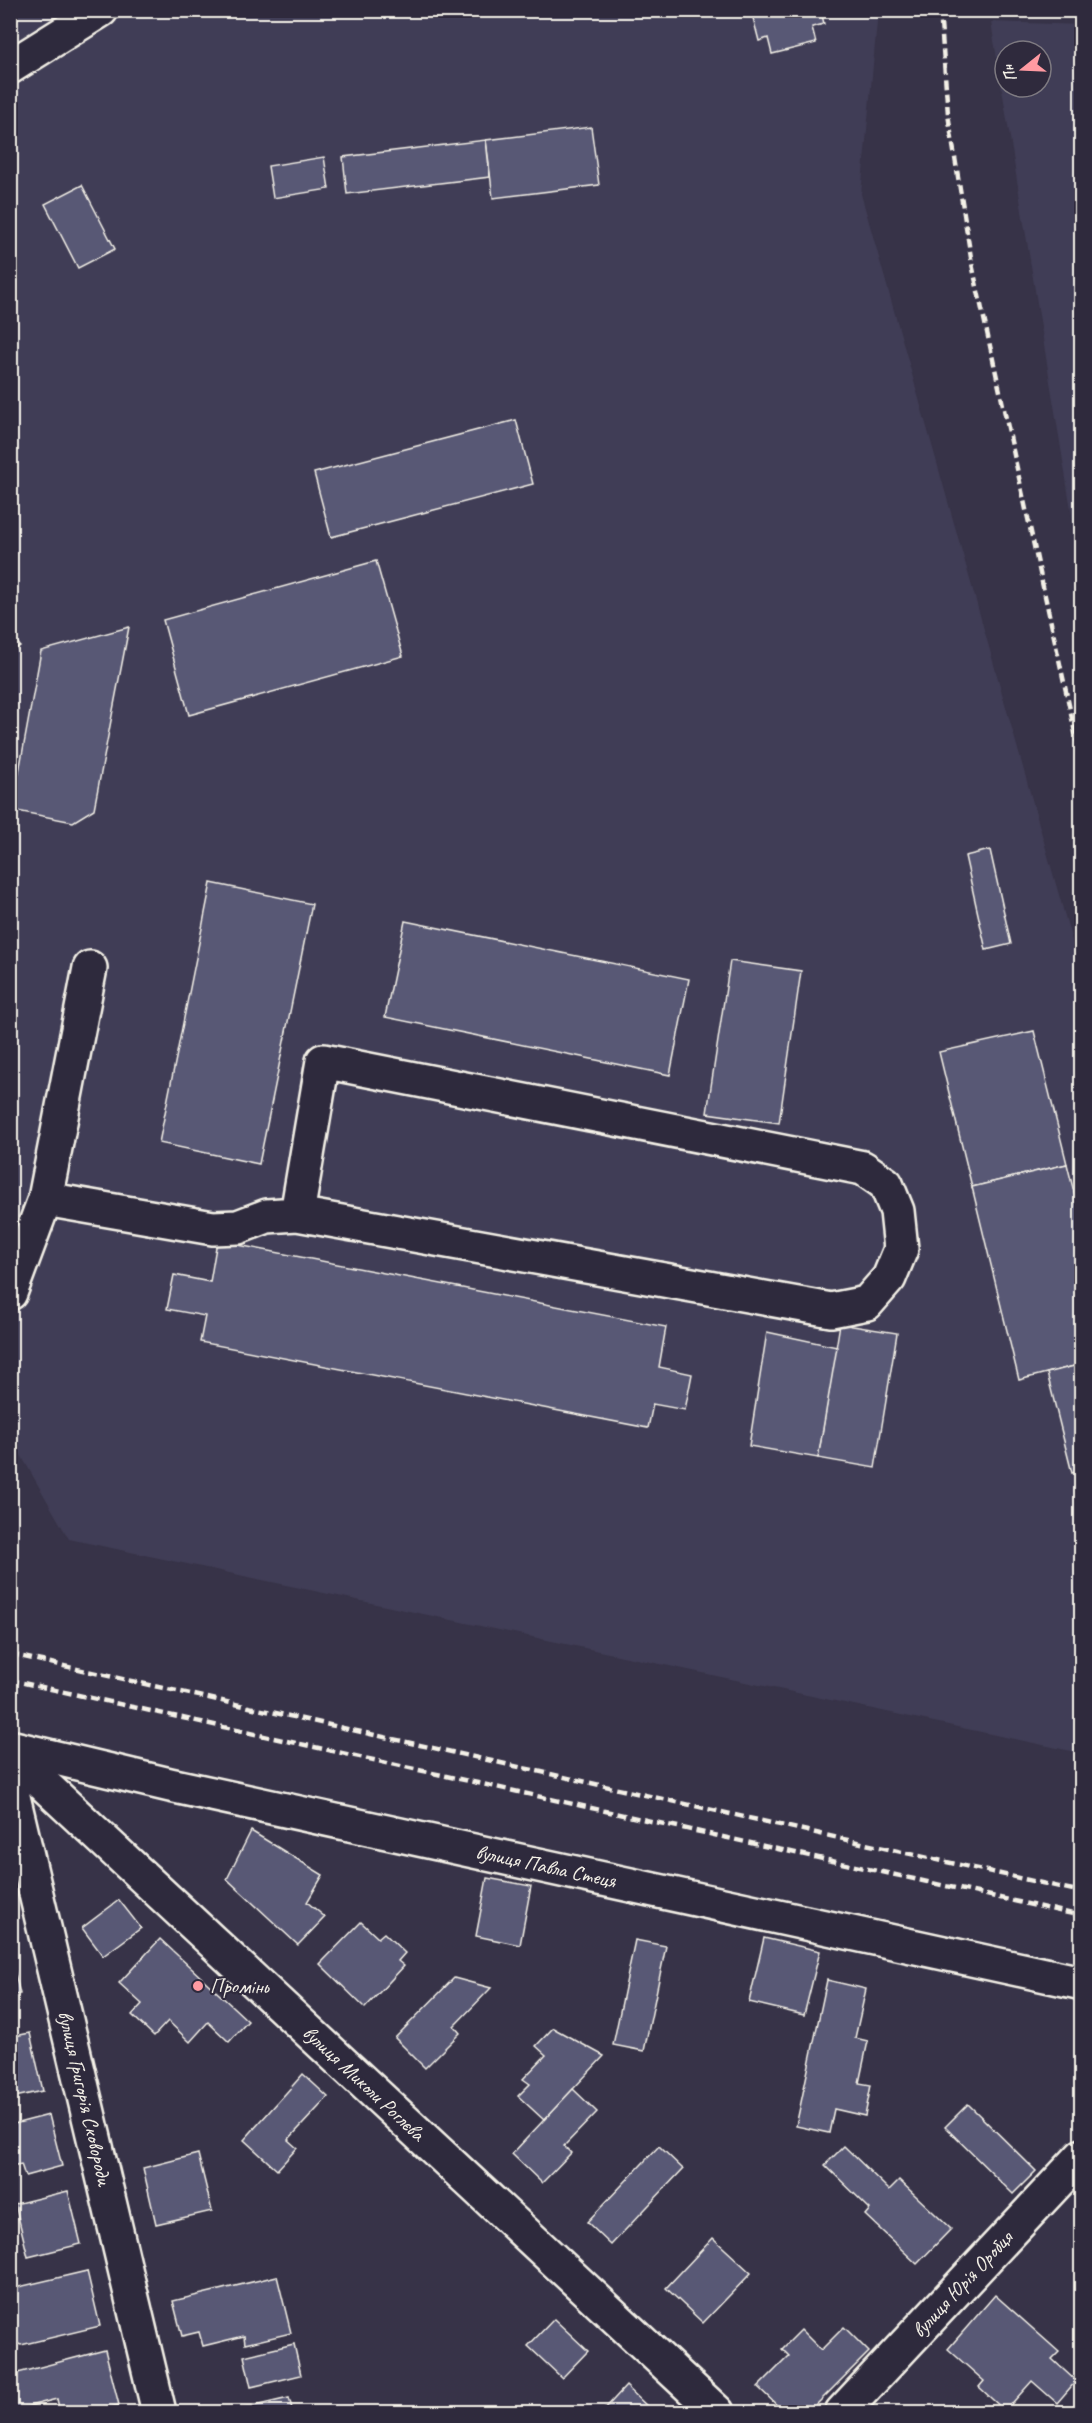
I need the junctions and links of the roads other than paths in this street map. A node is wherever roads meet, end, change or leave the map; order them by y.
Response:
1 (101, 10) edge
2 (10, 67) edge
3 (90, 968) dead end
4 (45, 1199) junction
5 (297, 1214) junction
6 (10, 1293) edge
7 (10, 1747) edge
8 (10, 1753) edge
9 (10, 1784) edge
10 (20, 1871) edge
11 (1082, 1983) edge
12 (1082, 2156) edge
13 (159, 2412) edge
14 (717, 2412) edge
15 (842, 2412) edge

1 - 2 street
3 - 4 street
4 - 5 street
4 - 6 street
5 - 5 street
7 - 11 street, вулиця Павла Стеця
8 - 14 street, вулиця Миколи Роглєва
9 - 10 street, вулиця Григорія Сковороди
10 - 13 street, вулиця Григорія Сковороди
12 - 15 street, вулиця Юрія Оробця

